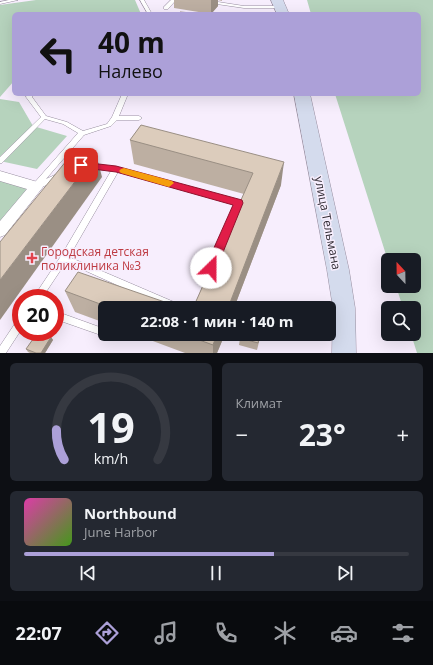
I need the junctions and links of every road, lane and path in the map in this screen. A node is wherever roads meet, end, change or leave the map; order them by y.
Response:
1 (16, 0) edge
2 (142, 0) edge
3 (174, 0) edge
4 (196, 0) edge
5 (0, 2) edge
6 (280, 7) edge
7 (166, 8) dead end
8 (149, 12) edge
9 (30, 96) edge
10 (124, 96) edge
11 (302, 96) edge
12 (44, 117) junction
13 (115, 118) junction
14 (139, 118) dead end
15 (82, 133) junction
16 (0, 161) edge
17 (81, 165) edge
18 (116, 169) junction
19 (68, 171) edge
20 (0, 176) edge
21 (36, 187) junction
22 (0, 231) edge
23 (64, 258) junction
24 (203, 287) edge
25 (43, 289) edge
26 (162, 301) edge
27 (64, 318) edge
28 (98, 330) edge
29 (12, 336) edge
30 (1, 353) edge
31 (344, 353) edge

1 - 5 lane
2 - 8 lane
3 - 7 lane
4 - 6 lane
9 - 12 lane
10 - 13 lane
11 - 31 main road, улица Тельмана
12 - 15 lane
12 - 16 lane
13 - 14 lane
13 - 15 lane
15 - 21 lane
17 - 18 lane
18 - 23 lane
18 - 24 lane
19 - 21 lane
20 - 21 street
21 - 22 street
23 - 25 lane
23 - 26 lane
27 - 28 lane
29 - 30 lane

